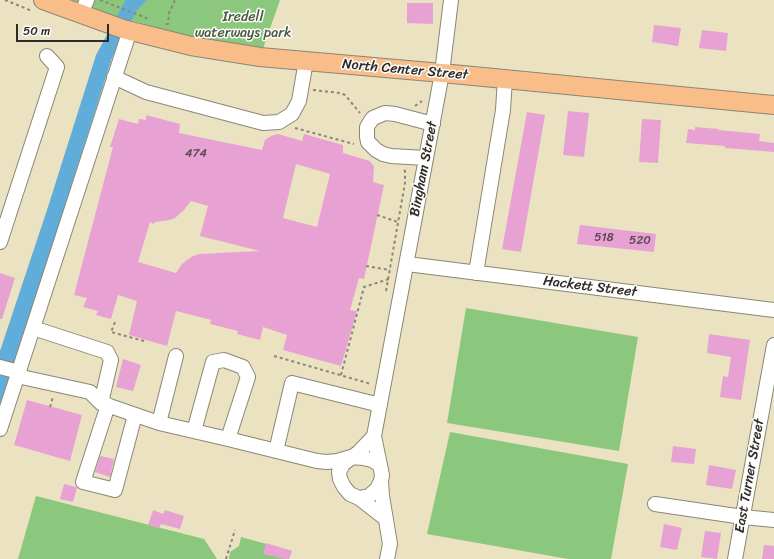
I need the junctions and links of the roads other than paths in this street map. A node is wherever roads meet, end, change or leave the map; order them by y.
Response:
1 (43, 0) edge
2 (451, 0) edge
3 (84, 7) edge
4 (130, 30) junction
5 (47, 56) dead end
6 (306, 61) junction
7 (442, 73) junction
8 (114, 77) junction
9 (505, 79) junction
10 (774, 105) edge
11 (433, 124) junction
12 (426, 158) junction
13 (0, 242) edge
14 (407, 264) junction
15 (476, 273) junction
16 (774, 310) edge
17 (33, 328) junction
18 (774, 345) edge
19 (176, 356) dead end
20 (0, 367) edge
21 (18, 374) junction
22 (105, 404) junction
23 (374, 404) junction
24 (135, 415) junction
25 (159, 423) junction
26 (0, 430) edge
27 (194, 431) junction
28 (374, 436) junction
29 (228, 439) junction
30 (276, 451) junction
31 (351, 457) junction
32 (316, 461) junction
33 (380, 465) junction
34 (381, 481) junction
35 (344, 488) junction
36 (359, 498) junction
37 (655, 504) dead end
38 (743, 517) junction
39 (386, 519) junction
40 (774, 520) edge
41 (387, 559) edge
42 (735, 559) edge

1 - 3 main road, North Center Street
2 - 7 street, Bingham Street
3 - 4 main road, North Center Street
4 - 6 main road, North Center Street
4 - 8 street
5 - 13 street
6 - 7 main road, North Center Street
6 - 8 street
7 - 9 main road, North Center Street
7 - 11 street, Bingham Street
8 - 17 street
9 - 10 main road, North Center Street
9 - 15 street
11 - 12 street, Bingham Street
11 - 12 street
12 - 14 street, Bingham Street
14 - 15 street, Hackett Street
14 - 23 street, Bingham Street
15 - 16 street, Hackett Street
17 - 21 street
17 - 22 street
18 - 38 street, East Turner Street
19 - 25 street
20 - 21 street
21 - 22 street
21 - 26 street
22 - 24 street
22 - 24 street
23 - 28 street, Bingham Street
23 - 30 street
24 - 25 street
25 - 27 street
27 - 29 street
27 - 29 street
28 - 31 street
28 - 33 street
29 - 30 street
30 - 32 street
31 - 32 street
31 - 33 street
31 - 35 street
32 - 35 street
33 - 34 street
34 - 36 street
34 - 39 street
35 - 36 street
36 - 39 street
37 - 38 street
38 - 40 street
38 - 42 street, East Turner Street
39 - 41 street

